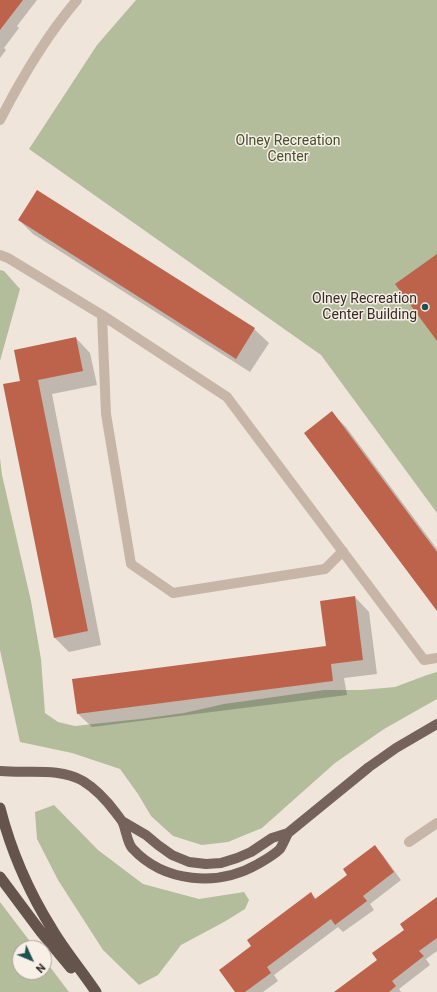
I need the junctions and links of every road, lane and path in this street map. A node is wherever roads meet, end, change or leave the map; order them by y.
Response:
1 (77, 0) edge
2 (0, 120) edge
3 (0, 255) edge
4 (102, 315) junction
5 (343, 551) junction
6 (437, 658) edge
7 (437, 724) edge
8 (0, 771) edge
9 (0, 808) edge
10 (122, 821) junction
11 (437, 823) edge
12 (288, 832) junction
13 (409, 842) dead end
14 (0, 877) edge
15 (92, 992) edge
16 (96, 992) edge

1 - 2 street
3 - 4 street
4 - 5 street
4 - 5 street
5 - 6 street
7 - 12 main road
8 - 10 main road
9 - 16 highway
10 - 12 main road
10 - 12 main road
11 - 13 street
14 - 15 highway

